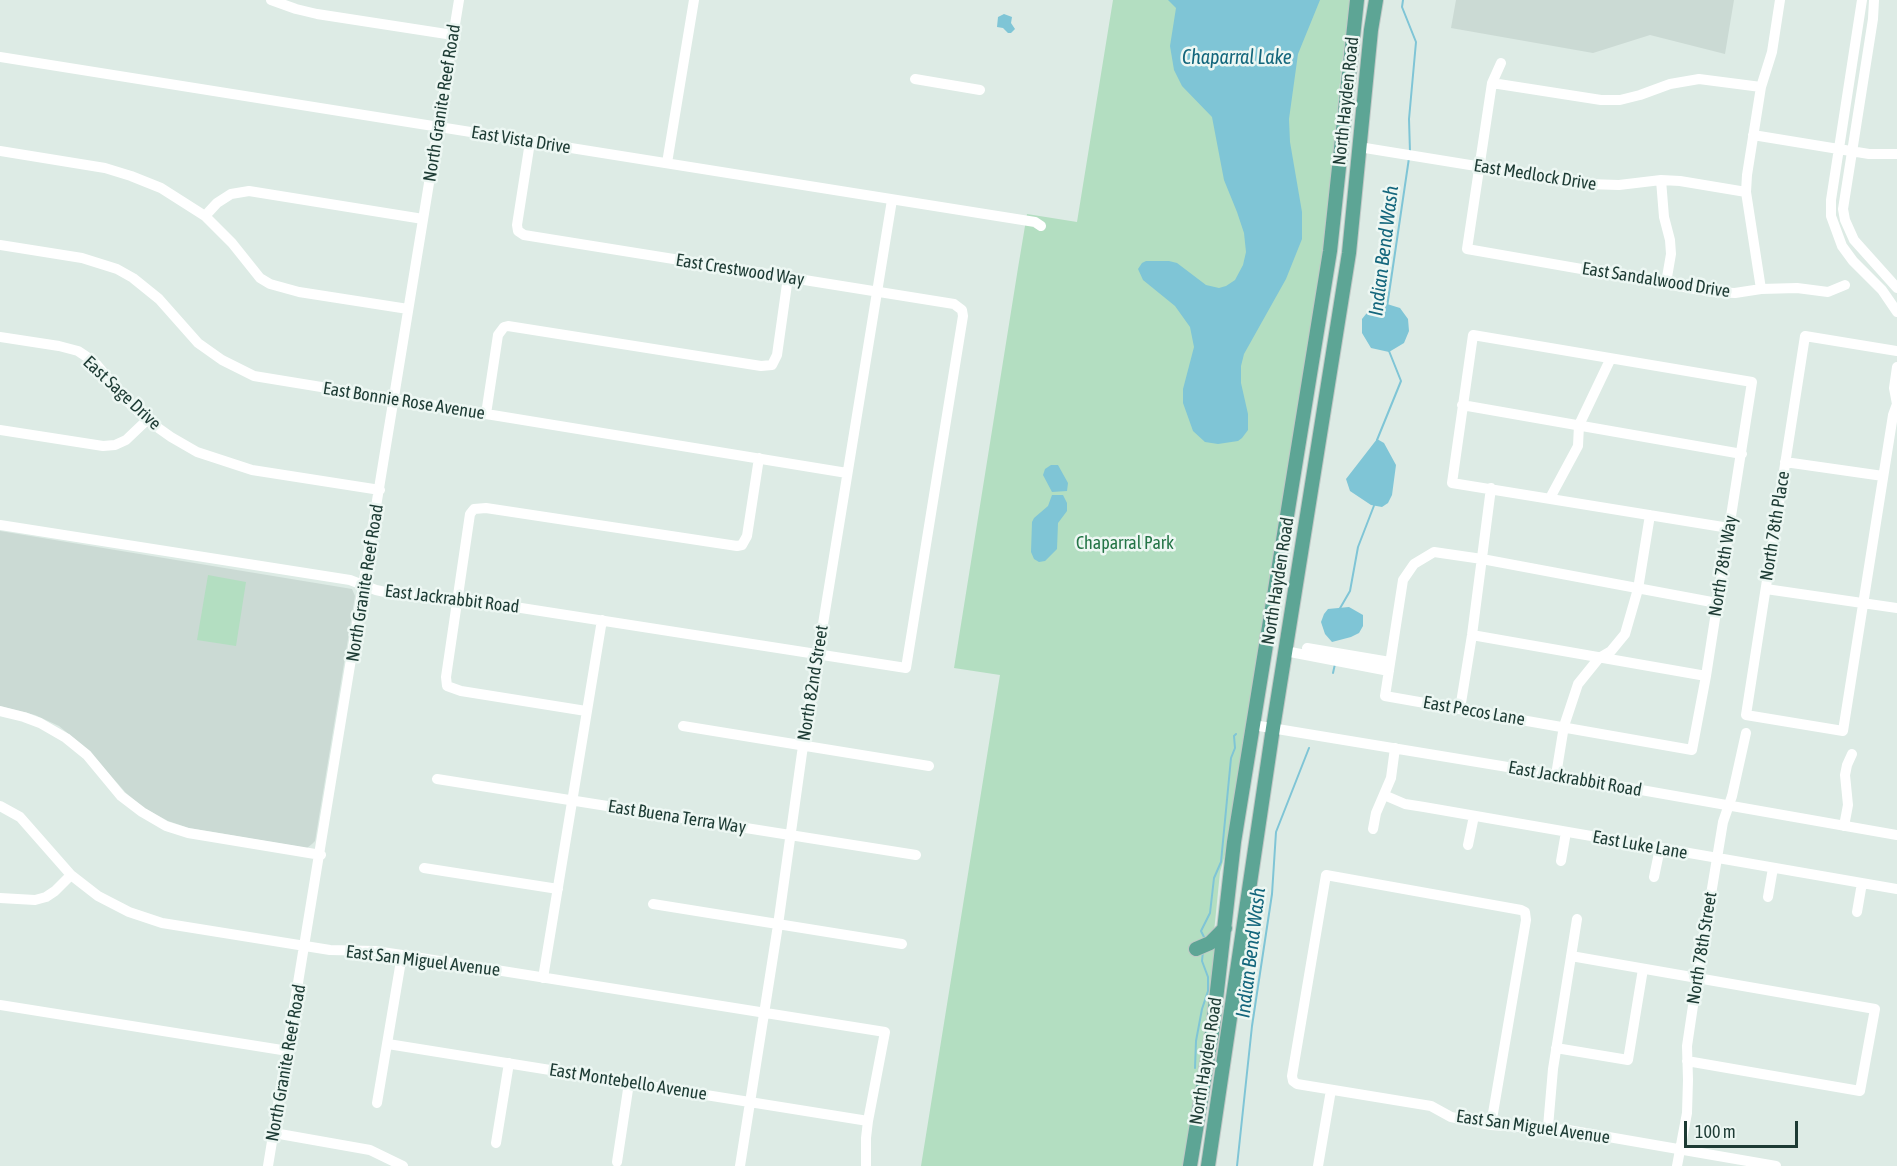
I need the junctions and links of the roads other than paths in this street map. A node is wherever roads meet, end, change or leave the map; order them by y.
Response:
1 (271, 0) edge
2 (459, 0) edge
3 (694, 0) edge
4 (1357, 0) edge
5 (1376, 0) edge
6 (1780, 0) edge
7 (1862, 0) edge
8 (1874, 0) edge
9 (453, 35) junction
10 (0, 57) edge
11 (1501, 63) dead end
12 (915, 79) dead end
13 (1492, 83) junction
14 (1761, 87) junction
15 (980, 90) dead end
16 (438, 127) junction
17 (1753, 135) junction
18 (530, 142) junction
19 (1359, 147) junction
20 (1839, 148) junction
21 (0, 151) edge
22 (1851, 151) junction
23 (1897, 154) edge
24 (667, 163) junction
25 (1478, 166) junction
26 (1661, 180) junction
27 (1746, 192) junction
28 (891, 200) junction
29 (205, 216) junction
30 (423, 219) junction
31 (1041, 226) dead end
32 (0, 245) edge
33 (788, 277) junction
34 (1666, 283) junction
35 (1845, 285) dead end
36 (1897, 288) edge
37 (1761, 289) junction
38 (878, 291) junction
39 (408, 309) junction
40 (1897, 312) edge
41 (0, 337) edge
42 (1897, 351) edge
43 (1610, 360) junction
44 (1897, 367) edge
45 (394, 400) junction
46 (1897, 404) edge
47 (1462, 405) junction
48 (486, 414) junction
49 (147, 420) junction
50 (1579, 425) junction
51 (0, 430) edge
52 (1742, 454) junction
53 (759, 458) junction
54 (1785, 462) junction
55 (847, 472) junction
56 (1883, 476) junction
57 (1491, 488) junction
58 (380, 490) junction
59 (1550, 498) junction
60 (1650, 515) junction
61 (0, 525) edge
62 (1729, 528) junction
63 (1482, 559) junction
64 (364, 585) junction
65 (1638, 589) junction
66 (1766, 589) junction
67 (457, 599) junction
68 (1717, 603) junction
69 (1863, 603) junction
70 (1897, 608) edge
71 (602, 620) junction
72 (1472, 635) junction
73 (1286, 648) junction
74 (818, 654) junction
75 (1599, 658) junction
76 (1389, 667) junction
77 (906, 668) joint
78 (1706, 676) junction
79 (1460, 709) junction
80 (0, 711) edge
81 (586, 711) junction
82 (1253, 725) junction
83 (683, 726) dead end
84 (1564, 726) junction
85 (1273, 728) junction
86 (1746, 733) dead end
87 (803, 746) junction
88 (1395, 748) junction
89 (1692, 750) joint
90 (1852, 754) dead end
91 (929, 766) dead end
92 (1556, 775) junction
93 (437, 778) dead end
94 (1384, 795) junction
95 (572, 800) junction
96 (0, 806) edge
97 (1728, 806) junction
98 (1474, 816) junction
99 (1844, 826) junction
100 (1374, 829) dead end
101 (1566, 832) junction
102 (789, 835) junction
103 (1897, 835) edge
104 (1468, 845) dead end
105 (1660, 848) junction
106 (321, 855) junction
107 (916, 855) dead end
108 (1717, 858) junction
109 (1561, 861) dead end
110 (424, 868) dead end
111 (1773, 868) junction
112 (71, 875) junction
113 (1654, 877) dead end
114 (1862, 883) junction
115 (558, 889) junction
116 (1897, 889) edge
117 (1768, 897) dead end
118 (0, 898) edge
119 (653, 904) dead end
120 (1857, 912) dead end
121 (1577, 919) dead end
122 (778, 925) junction
123 (1225, 928) junction
124 (902, 944) dead end
125 (306, 946) junction
126 (1196, 949) dead end
127 (402, 955) junction
128 (1571, 956) junction
129 (1643, 969) junction
130 (543, 978) junction
131 (1697, 979) junction
132 (0, 1005) edge
133 (765, 1013) junction
134 (388, 1044) junction
135 (1556, 1048) junction
136 (288, 1051) junction
137 (1687, 1061) junction
138 (509, 1063) junction
139 (629, 1083) junction
140 (1331, 1090) junction
141 (750, 1102) junction
142 (377, 1103) dead end
143 (868, 1121) junction
144 (1491, 1125) junction
145 (1548, 1127) junction
146 (274, 1133) junction
147 (496, 1143) dead end
148 (1680, 1149) junction
149 (616, 1162) dead end
150 (268, 1166) edge
151 (403, 1166) edge
152 (740, 1166) edge
153 (866, 1166) edge
154 (1190, 1166) edge
155 (1208, 1166) edge
156 (1318, 1166) edge
157 (1677, 1166) edge
158 (1776, 1166) edge

1 - 9 street
2 - 9 street, North Granite Reef Road
3 - 24 street
4 - 82 main road, North Hayden Road
5 - 19 main road, North Hayden Road
6 - 14 street
7 - 20 street
8 - 22 street
9 - 16 street, North Granite Reef Road
10 - 16 street, East Vista Drive
11 - 13 street
12 - 15 street
13 - 14 street
13 - 25 street
14 - 17 street
16 - 18 street, East Vista Drive
16 - 30 street, North Granite Reef Road
17 - 20 street
17 - 27 street
18 - 24 street, East Vista Drive
18 - 33 street, East Crestwood Way
19 - 25 street, East Medlock Drive
19 - 73 main road, North Hayden Road
20 - 22 street
20 - 40 street
21 - 29 street
22 - 23 street
22 - 36 street
24 - 28 street, East Vista Drive
25 - 26 street, East Medlock Drive
25 - 34 street, East Sandalwood Drive
26 - 27 street, East Medlock Drive
26 - 34 street
27 - 37 street
28 - 31 street, East Vista Drive
28 - 38 street, North 82nd Street
29 - 30 street
29 - 39 street
30 - 39 street, North Granite Reef Road
32 - 45 street, East Bonnie Rose Avenue
33 - 38 street, East Crestwood Way
33 - 48 street
34 - 37 street, East Sandalwood Drive
35 - 37 street, East Sandalwood Drive
38 - 55 street, North 82nd Street
38 - 77 street, East Crestwood Way
39 - 45 street, North Granite Reef Road
41 - 49 street, East Sage Drive
42 - 54 street, North 78th Place
43 - 47 street
43 - 50 street
43 - 52 street, North 78th Way
44 - 46 street
45 - 48 street, East Bonnie Rose Avenue
45 - 58 street, North Granite Reef Road
46 - 56 street
47 - 50 street
47 - 57 street
48 - 53 street, East Bonnie Rose Avenue
49 - 51 street
49 - 58 street, East Sage Drive
50 - 52 street
50 - 59 street
52 - 62 street, North 78th Way
53 - 55 street, East Bonnie Rose Avenue
53 - 67 street
54 - 56 street
54 - 66 street, North 78th Place
55 - 74 street, North 82nd Street
56 - 69 street
57 - 59 street
57 - 63 street
58 - 64 street, North Granite Reef Road
59 - 60 street
60 - 62 street
60 - 65 street
61 - 64 street, East Jackrabbit Road
62 - 68 street, North 78th Way
63 - 65 street
63 - 72 street
63 - 76 street
64 - 67 street, East Jackrabbit Road
64 - 106 street, North Granite Reef Road
65 - 68 street
65 - 75 street
66 - 69 street
66 - 69 street, North 78th Place
67 - 71 street, East Jackrabbit Road
67 - 81 street
68 - 78 street, North 78th Way
69 - 70 street
71 - 74 street, East Jackrabbit Road
71 - 81 street
72 - 75 street
72 - 79 street
73 - 76 street
73 - 85 main road, North Hayden Road
74 - 77 street, East Jackrabbit Road
74 - 87 street, North 82nd Street
75 - 78 street
75 - 84 street
76 - 79 street, East Pecos Lane
78 - 89 street, North 78th Way
79 - 84 street, East Pecos Lane
80 - 106 street
81 - 95 street
82 - 85 street, East Jackrabbit Road
82 - 123 main road, North Hayden Road
83 - 87 street
84 - 89 street, East Pecos Lane
84 - 92 street
85 - 88 street, East Jackrabbit Road
85 - 155 main road, North Hayden Road
86 - 97 street, North 78th Street
87 - 91 street
87 - 102 street, North 82nd Street
88 - 92 street, East Jackrabbit Road
88 - 94 street
90 - 99 street
92 - 97 street, East Jackrabbit Road
93 - 95 street, East Buena Terra Way
94 - 98 street, East Luke Lane
94 - 100 street
95 - 102 street, East Buena Terra Way
95 - 115 street
96 - 112 street, East San Miguel Avenue
97 - 99 street, East Jackrabbit Road
97 - 108 street, North 78th Street
98 - 101 street, East Luke Lane
98 - 104 street
99 - 103 street, East Jackrabbit Road
101 - 105 street, East Luke Lane
101 - 109 street
102 - 107 street, East Buena Terra Way
102 - 122 street, North 82nd Street
105 - 108 street, East Luke Lane
105 - 113 street
106 - 125 street, North Granite Reef Road
108 - 111 street, East Luke Lane
108 - 131 street, North 78th Street
110 - 115 street
111 - 114 street, East Luke Lane
111 - 117 street
112 - 118 street
112 - 125 street, East San Miguel Avenue
114 - 116 street, East Luke Lane
114 - 120 street
115 - 130 street
119 - 122 street
121 - 128 street
122 - 124 street
122 - 133 street, North 82nd Street
123 - 126 main road
123 - 154 main road, North Hayden Road
125 - 127 street, East San Miguel Avenue
125 - 136 street, North Granite Reef Road
127 - 130 street, East San Miguel Avenue
127 - 134 street
128 - 129 street
128 - 135 street
129 - 131 street
129 - 135 street
130 - 133 street, East San Miguel Avenue
131 - 137 street, North 78th Street
131 - 137 street
132 - 136 street
133 - 141 street, North 82nd Street
133 - 143 street, East San Miguel Avenue
134 - 138 street, East Montebello Avenue
134 - 142 street
135 - 145 street
136 - 146 street, North Granite Reef Road
137 - 148 street, North 78th Street
138 - 139 street, East Montebello Avenue
138 - 147 street
139 - 141 street, East Montebello Avenue
139 - 149 street
140 - 144 street, East San Miguel Avenue
140 - 144 street, East San Miguel Avenue
140 - 156 street
141 - 143 street, East Montebello Avenue
141 - 152 street, North 82nd Street
143 - 153 street
144 - 145 street, East San Miguel Avenue
145 - 148 street, East San Miguel Avenue
146 - 150 street, North Granite Reef Road
146 - 151 street
148 - 157 street, North 78th Street
148 - 158 street, East San Miguel Avenue

